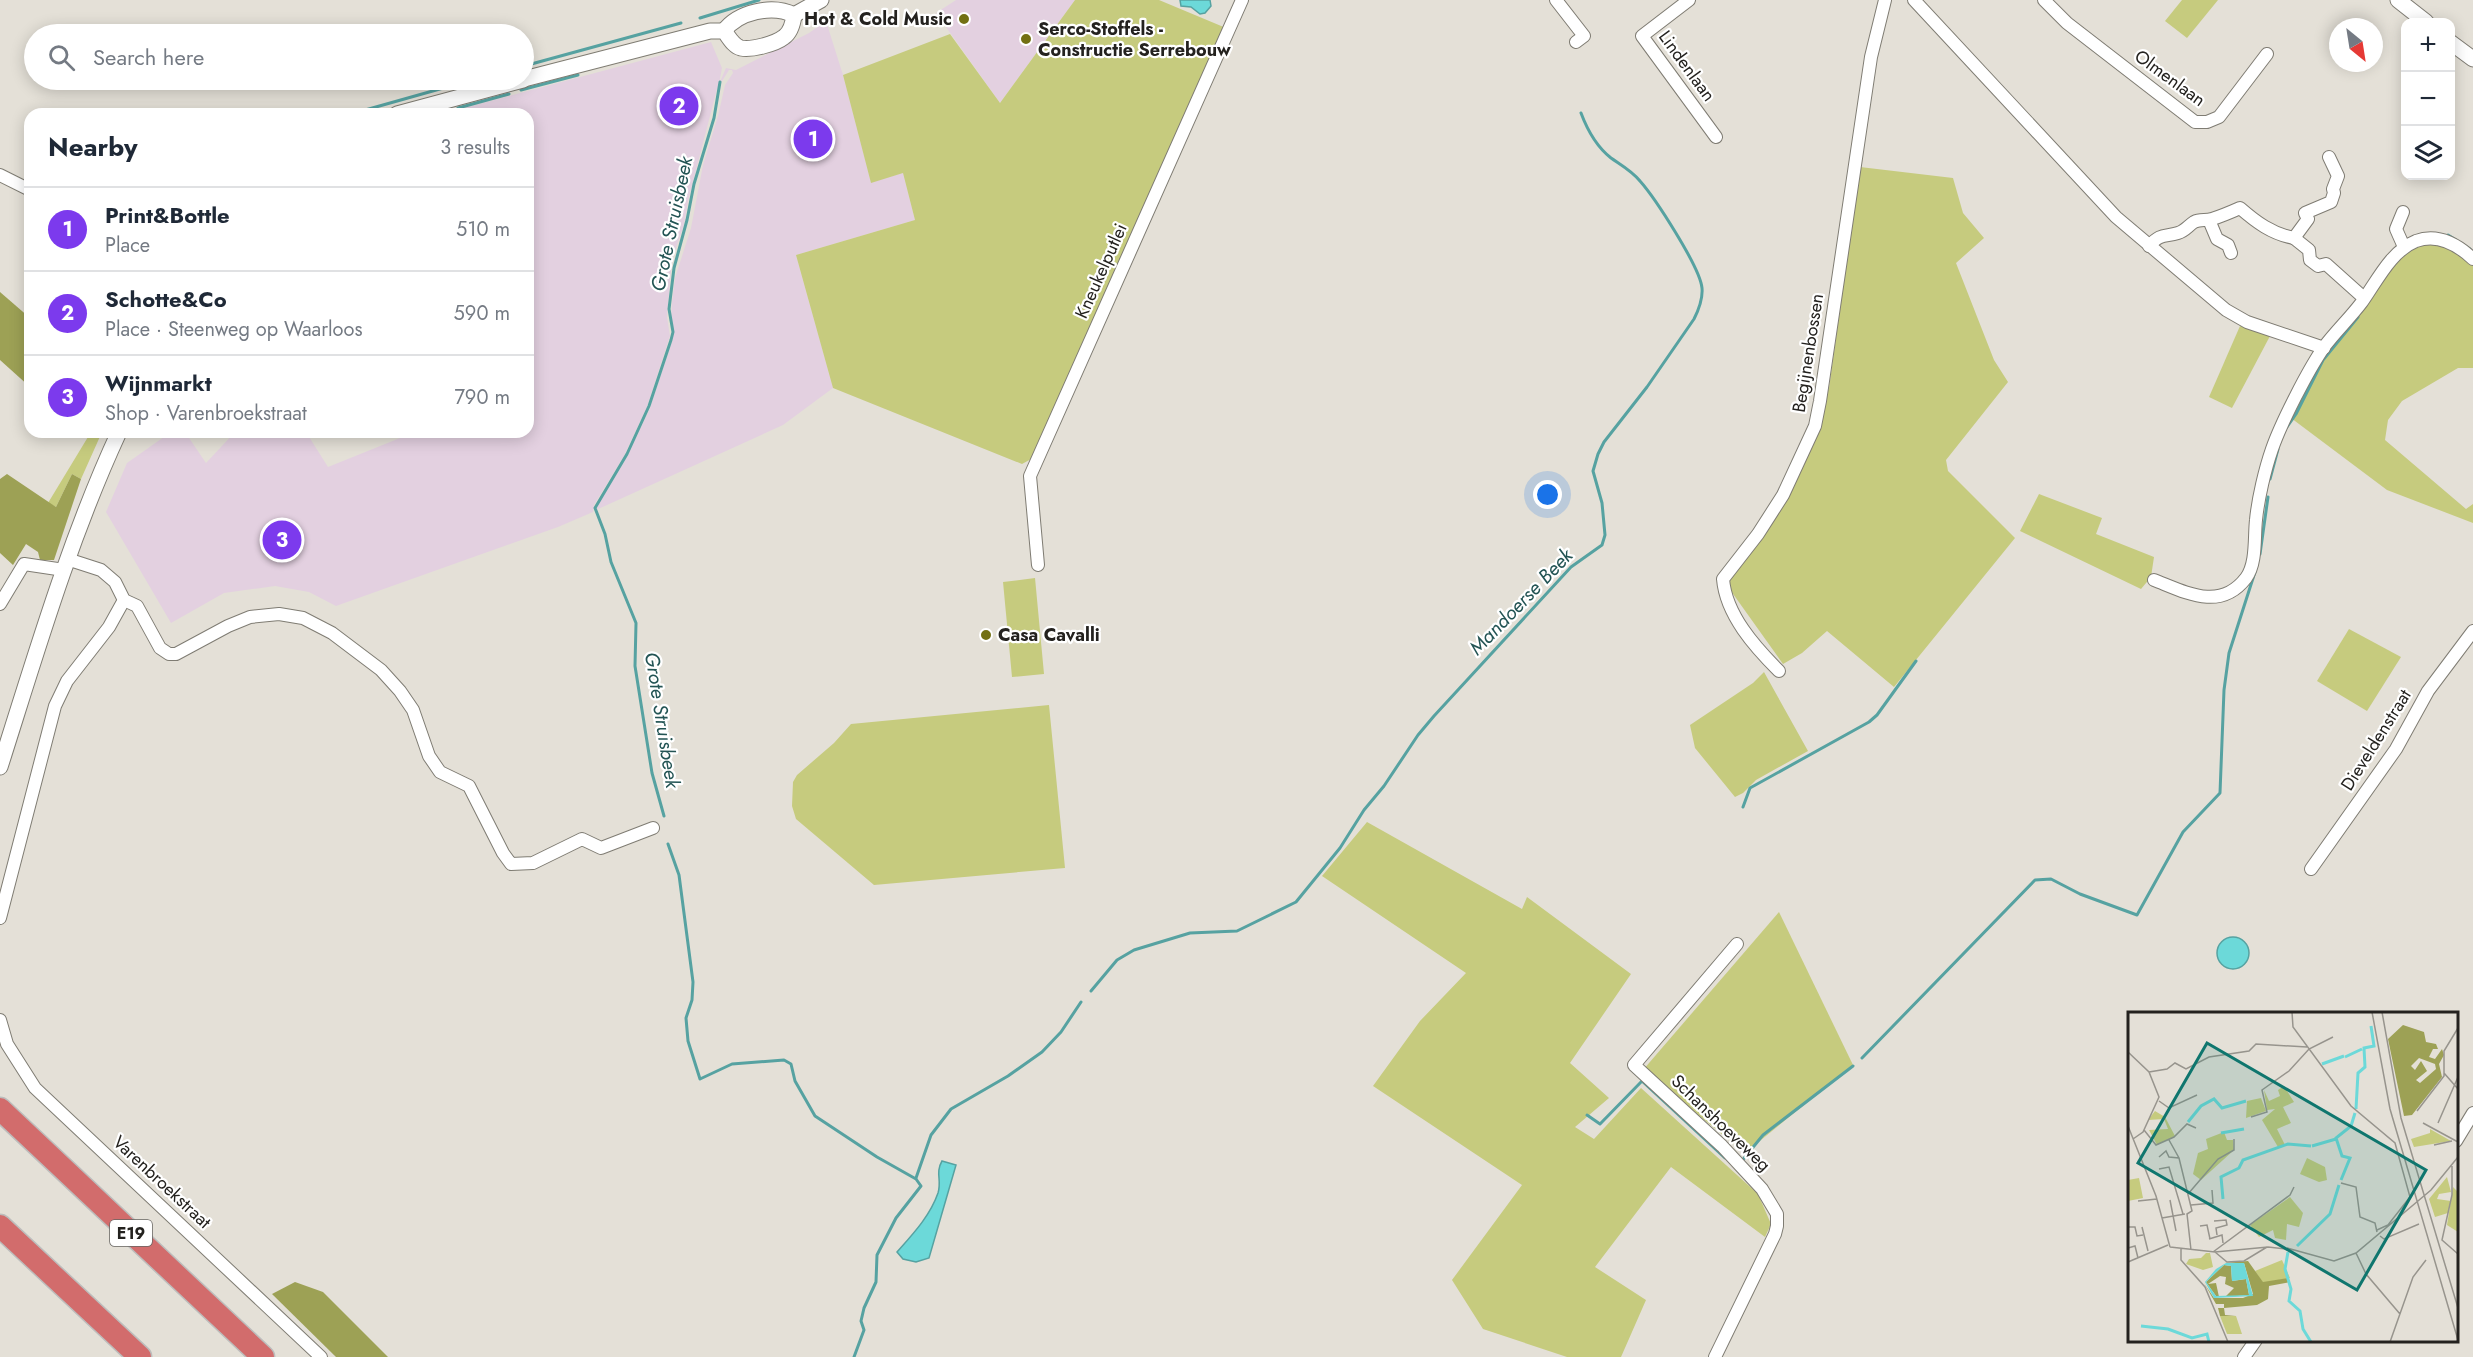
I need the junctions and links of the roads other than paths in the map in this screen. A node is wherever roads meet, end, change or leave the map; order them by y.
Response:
1 (820, 0) edge
2 (1242, 0) edge
3 (1556, 0) edge
4 (1689, 0) edge
5 (1885, 0) edge
6 (1914, 0) edge
7 (2044, 0) edge
8 (2398, 0) edge
9 (794, 15) junction
10 (2421, 18) edge
11 (724, 31) junction
12 (1576, 42) dead end
13 (2455, 45) edge
14 (2266, 54) dead end
15 (2473, 59) edge
16 (534, 77) edge
17 (486, 90) edge
18 (419, 108) edge
19 (1716, 137) dead end
20 (2329, 157) dead end
21 (0, 175) edge
22 (24, 186) edge
23 (2403, 212) dead end
24 (2209, 220) junction
25 (2294, 238) junction
26 (2149, 246) junction
27 (2404, 247) junction
28 (2231, 253) dead end
29 (2473, 259) edge
30 (2364, 298) junction
31 (2324, 348) junction
32 (116, 438) edge
33 (65, 564) junction
34 (1038, 565) dead end
35 (2154, 580) dead end
36 (124, 600) junction
37 (0, 604) edge
38 (2473, 631) edge
39 (1779, 671) dead end
40 (0, 767) edge
41 (653, 828) dead end
42 (2311, 869) dead end
43 (0, 918) edge
44 (1737, 944) dead end
45 (0, 1020) edge
46 (0, 1109) edge
47 (2473, 1113) edge
48 (2458, 1139) edge
49 (0, 1226) edge
50 (2255, 1342) edge
51 (140, 1357) edge
52 (263, 1357) edge
53 (321, 1357) edge
54 (1715, 1357) edge
55 (2244, 1357) edge

1 - 9 street
2 - 34 street, Kneukelputlei
3 - 12 street
4 - 19 street, Lindenlaan
5 - 39 street, Begijnenbossen
6 - 26 street
7 - 14 street, Olmenlaan
8 - 10 street
9 - 11 street
9 - 11 street
11 - 16 street
13 - 15 street
17 - 18 street
20 - 25 street
21 - 22 street
23 - 27 street
24 - 25 street
24 - 26 street
24 - 28 street
25 - 30 street
26 - 31 street
27 - 29 street
27 - 30 street
30 - 31 street
31 - 35 street
32 - 33 street
33 - 36 street
33 - 37 street
33 - 40 street
36 - 41 street
36 - 43 street
38 - 42 street, Dieveldenstraat
44 - 54 street, Schanshoeveweg
45 - 53 street, Varenbroekstraat
46 - 52 highway, E19
47 - 48 street
49 - 51 highway
50 - 55 street

